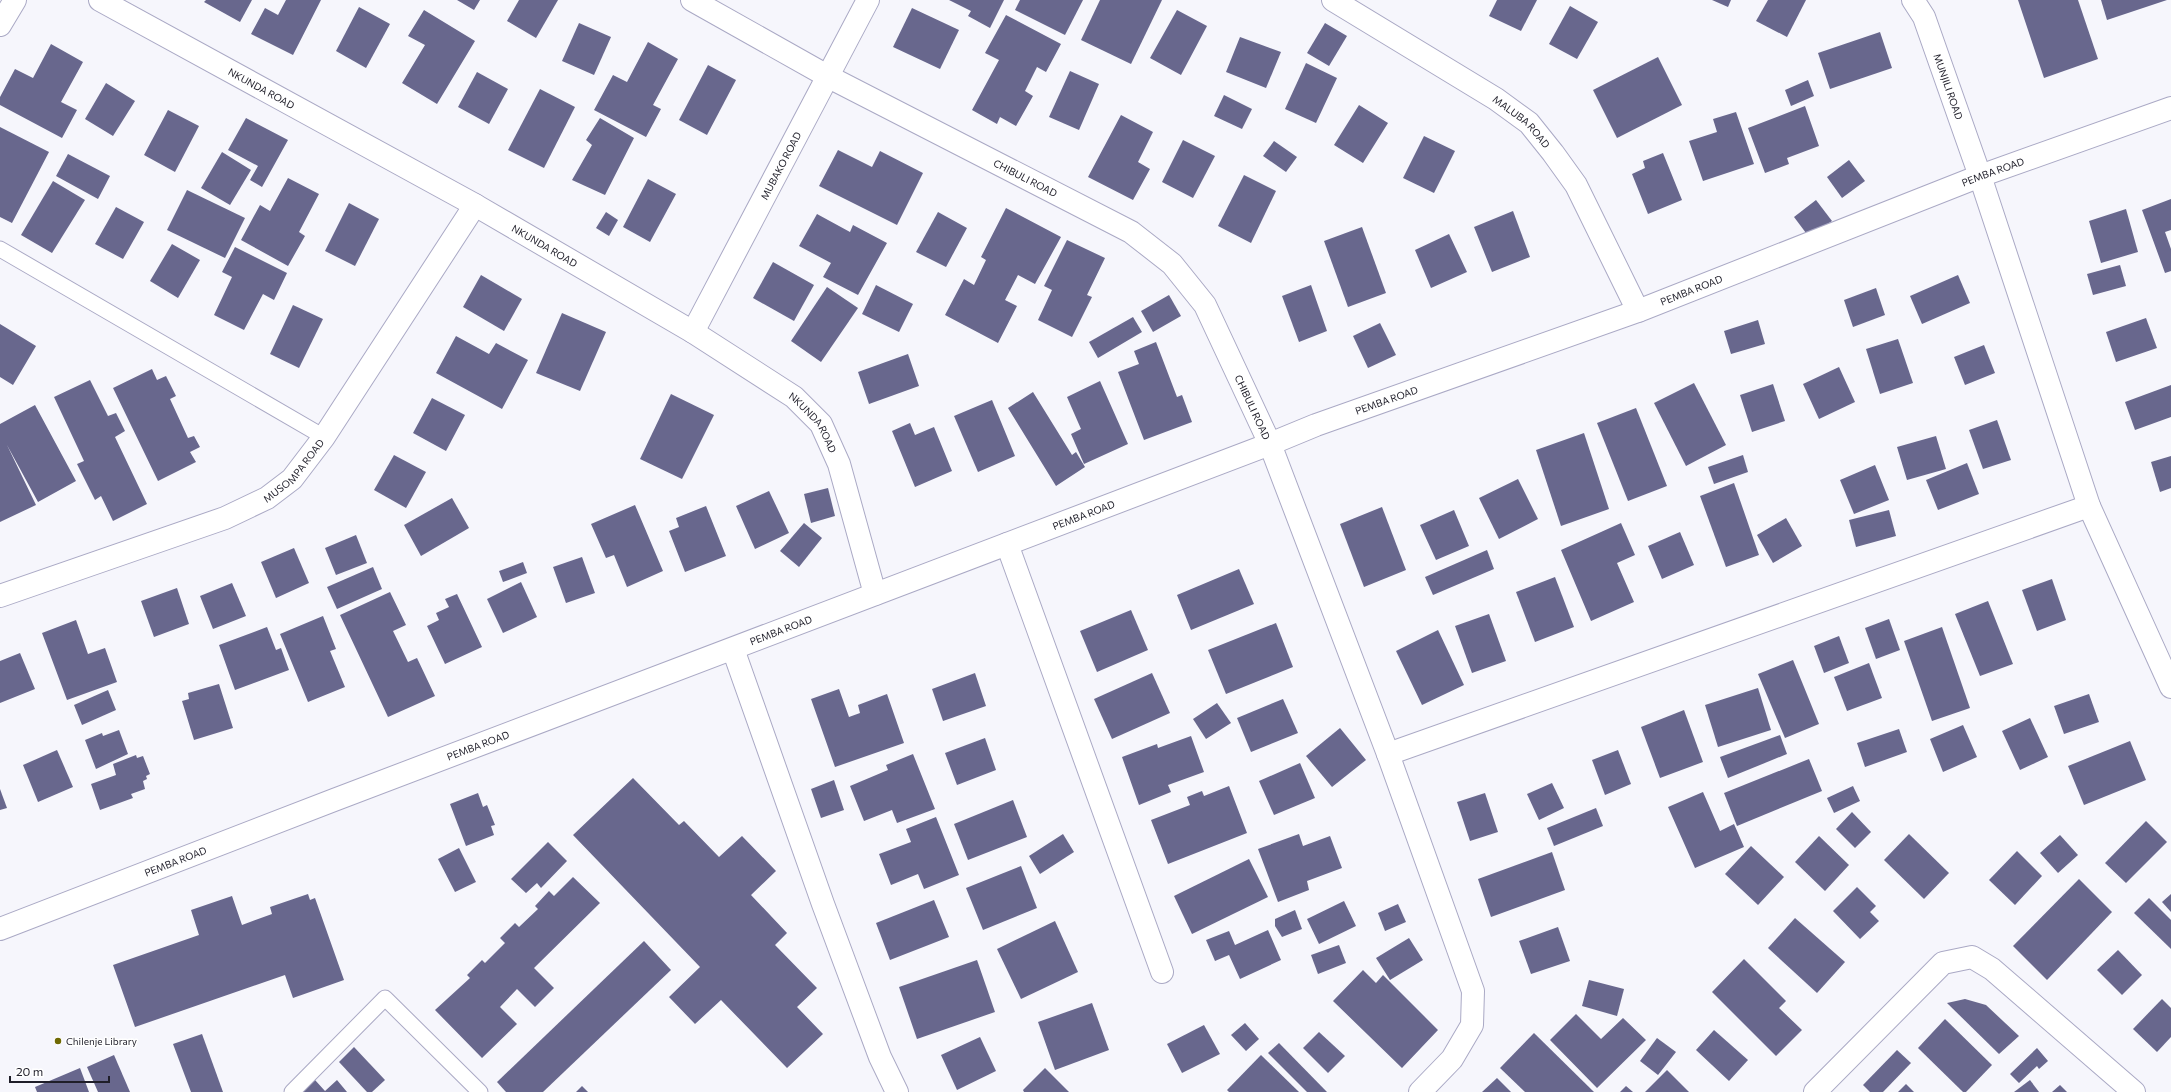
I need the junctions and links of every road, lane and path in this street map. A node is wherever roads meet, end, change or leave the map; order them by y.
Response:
1 (14, 0) edge
2 (100, 0) edge
3 (692, 0) edge
4 (868, 0) edge
5 (1333, 0) edge
6 (1913, 0) edge
7 (0, 26) edge
8 (829, 77) junction
9 (2171, 108) edge
10 (1980, 176) junction
11 (475, 205) junction
12 (0, 249) edge
13 (1638, 311) junction
14 (693, 332) junction
15 (324, 437) junction
16 (1270, 444) junction
17 (2089, 506) junction
18 (1007, 544) junction
19 (875, 594) junction
20 (0, 596) edge
21 (733, 649) junction
22 (2171, 687) edge
23 (1388, 754) junction
24 (0, 929) edge
25 (1162, 972) dead end
26 (292, 1092) edge
27 (480, 1092) edge
28 (897, 1092) edge
29 (1420, 1092) edge
30 (1815, 1092) edge
31 (2134, 1092) edge

1 - 7 street
2 - 11 street, NKUNDA ROAD
3 - 8 street, CHIBULI ROAD
4 - 8 street, MUBAKO ROAD
5 - 13 street, MALUBA ROAD
6 - 10 street, MUNJILI ROAD
8 - 14 street, MUBAKO ROAD
8 - 16 street, CHIBULI ROAD
9 - 10 street, PEMBA ROAD
10 - 13 street, PEMBA ROAD
10 - 17 street, MUNJILI ROAD
11 - 14 street, NKUNDA ROAD
11 - 15 street, MUSOMPA ROAD
12 - 15 lane
13 - 16 street, PEMBA ROAD
14 - 19 street, NKUNDA ROAD
15 - 20 street, MUSOMPA ROAD
16 - 18 street, PEMBA ROAD
16 - 23 street, CHIBULI ROAD
17 - 22 street, MUNJILI ROAD
17 - 23 street
18 - 19 street, PEMBA ROAD
18 - 25 street
19 - 21 street, PEMBA ROAD
21 - 24 street, PEMBA ROAD
21 - 28 street
23 - 29 street, CHIBULI ROAD
26 - 27 lane
30 - 31 street

